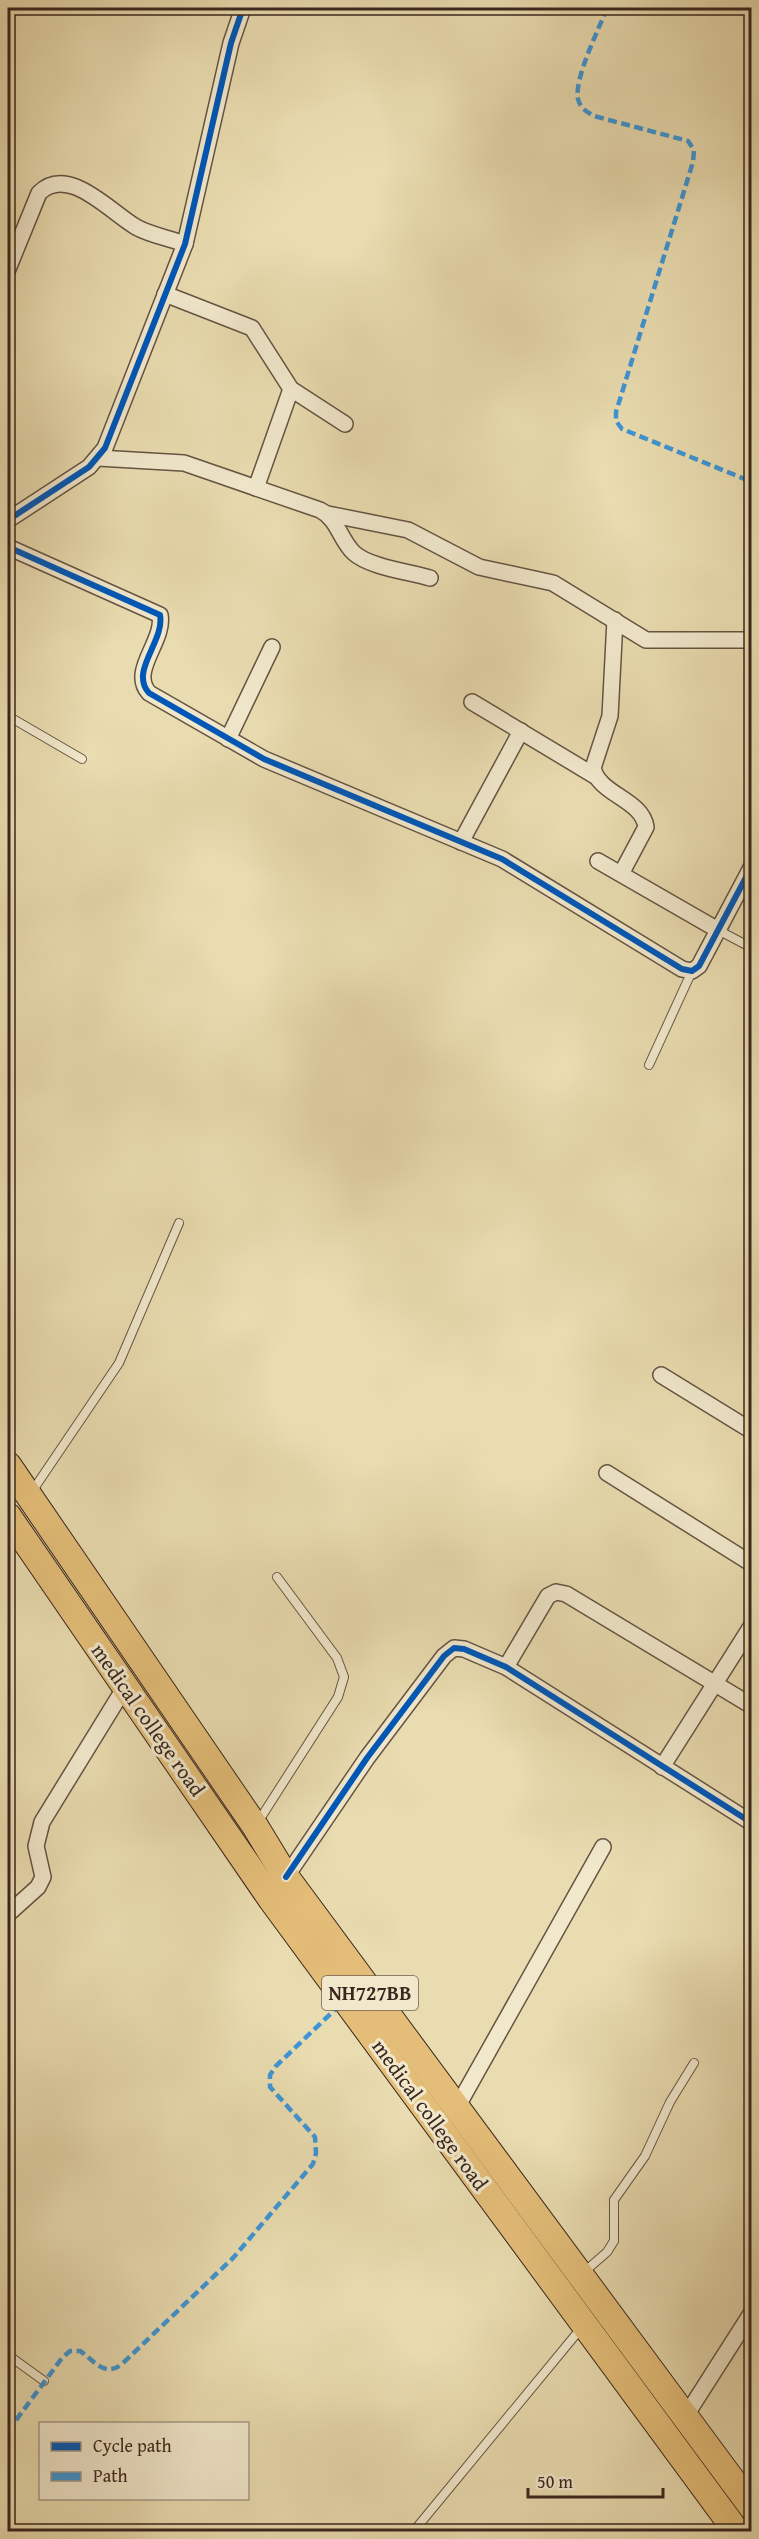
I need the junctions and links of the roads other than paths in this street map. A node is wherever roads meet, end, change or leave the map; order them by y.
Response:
1 (243, 8) edge
2 (185, 244) junction
3 (8, 269) edge
4 (165, 294) junction
5 (291, 389) junction
6 (345, 424) dead end
7 (98, 458) junction
8 (256, 488) junction
9 (328, 514) junction
10 (8, 520) edge
11 (8, 547) edge
12 (430, 578) dead end
13 (615, 620) junction
14 (752, 640) edge
15 (272, 647) dead end
16 (472, 702) dead end
17 (8, 716) edge
18 (521, 731) junction
19 (228, 739) junction
20 (82, 759) dead end
21 (595, 776) junction
22 (461, 842) junction
23 (598, 861) dead end
24 (752, 866) edge
25 (621, 874) junction
26 (718, 930) junction
27 (752, 948) edge
28 (692, 971) junction
29 (649, 1065) dead end
30 (179, 1223) dead end
31 (661, 1375) dead end
32 (752, 1431) edge
33 (8, 1466) edge
34 (607, 1473) dead end
35 (29, 1497) junction
36 (8, 1516) edge
37 (752, 1564) edge
38 (277, 1577) dead end
39 (752, 1625) edge
40 (506, 1668) junction
41 (715, 1684) junction
42 (125, 1687) junction
43 (752, 1706) edge
44 (662, 1767) junction
45 (752, 1823) edge
46 (255, 1826) junction
47 (603, 1847) dead end
48 (286, 1878) junction
49 (8, 1914) edge
50 (308, 1929) junction
51 (694, 2062) dead end
52 (456, 2109) junction
53 (580, 2276) junction
54 (752, 2312) edge
55 (584, 2324) junction
56 (8, 2355) edge
57 (44, 2381) dead end
58 (685, 2417) junction
59 (752, 2507) edge
60 (413, 2532) edge
61 (737, 2532) edge

1 - 2 street
2 - 3 street
2 - 4 street
4 - 5 street
4 - 7 street
5 - 6 street
5 - 8 street
7 - 8 street
7 - 10 street
8 - 9 street
9 - 12 street
9 - 13 street
11 - 19 street
13 - 14 street
13 - 21 street
15 - 19 street
16 - 18 street
17 - 20 lane
18 - 21 street
18 - 22 street
19 - 22 street
21 - 25 street
22 - 28 street
23 - 25 street
24 - 26 street
25 - 26 street
26 - 27 lane
26 - 28 street
28 - 29 lane
30 - 35 lane
31 - 32 street
33 - 35 highway, NH727BB
34 - 37 street
35 - 46 highway, NH727BB
36 - 42 highway, medical college road / NH727BB
38 - 46 lane
39 - 41 street
40 - 41 street
40 - 44 street
40 - 48 street
41 - 43 street
41 - 44 street
42 - 49 street
42 - 50 highway, medical college road / NH727BB
44 - 45 street
46 - 48 highway, NH727BB
47 - 52 street
48 - 50 highway, NH727BB
50 - 52 highway, NH727BB
50 - 55 highway, medical college road / NH727BB
51 - 53 lane
52 - 53 highway, NH727BB
53 - 58 highway, NH727BB
54 - 58 street
55 - 60 lane
55 - 61 highway, medical college road / NH727BB
56 - 57 lane
58 - 59 highway, NH727BB

